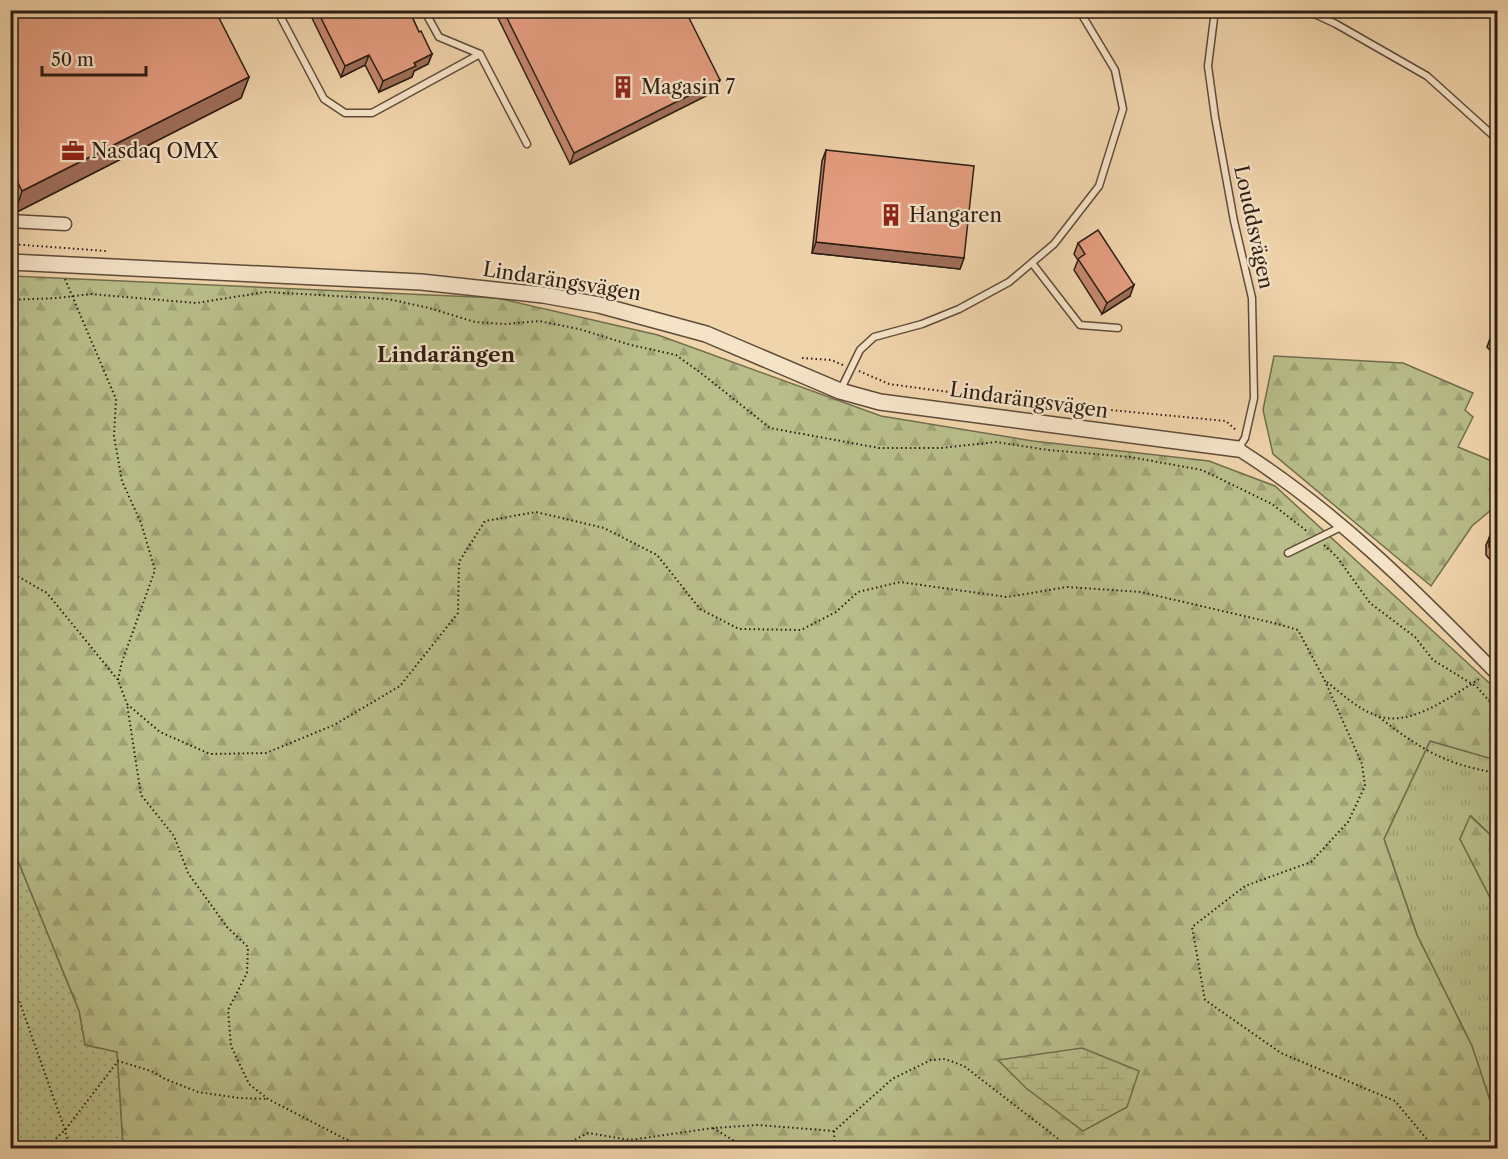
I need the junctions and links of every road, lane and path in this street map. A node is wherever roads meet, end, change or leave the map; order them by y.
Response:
1 (277, 10) edge
2 (424, 10) edge
3 (1079, 10) edge
4 (1215, 10) edge
5 (1306, 10) edge
6 (480, 54) junction
7 (1497, 140) edge
8 (527, 144) dead end
9 (10, 221) edge
10 (65, 224) dead end
11 (10, 262) edge
12 (1032, 263) junction
13 (60, 265) junction
14 (71, 296) junction
15 (10, 300) edge
16 (1118, 328) dead end
17 (850, 368) junction
18 (840, 391) junction
19 (1242, 443) junction
20 (1344, 526) junction
21 (1316, 538) junction
22 (1288, 553) dead end
23 (10, 572) edge
24 (1495, 673) edge
25 (118, 680) junction
26 (1325, 681) junction
27 (1472, 683) junction
28 (127, 705) junction
29 (1497, 711) edge
30 (1379, 717) junction
31 (1497, 773) edge
32 (10, 981) edge
33 (268, 1099) junction
34 (712, 1128) junction
35 (65, 1130) junction
36 (834, 1131) junction
37 (364, 1147) edge
38 (46, 1149) edge
39 (69, 1149) edge
40 (374, 1149) edge
41 (559, 1149) edge
42 (746, 1149) edge
43 (835, 1149) edge
44 (1070, 1149) edge
45 (1427, 1149) edge

1 - 6 lane
2 - 6 lane
3 - 12 lane
4 - 19 lane, Louddsvägen
5 - 7 lane
6 - 8 lane
9 - 10 street
11 - 13 street, Lindarängsvägen
12 - 16 lane
12 - 17 lane
13 - 14 path
13 - 18 street, Lindarängsvägen
14 - 15 path
14 - 21 path
14 - 25 path
17 - 18 lane
17 - 19 path, Lindarängsvägen
18 - 19 street, Lindarängsvägen
19 - 20 street, Lindarängsvägen
20 - 21 lane
20 - 24 street, Lindarängsvägen
21 - 22 lane
21 - 27 path
23 - 25 path
24 - 27 path
25 - 28 path
26 - 28 path
26 - 30 path
26 - 45 path
27 - 29 path
27 - 30 path
28 - 33 path
30 - 31 path
32 - 35 path
33 - 35 path
33 - 37 path
34 - 36 path
34 - 41 path
34 - 42 path
35 - 38 path
35 - 39 path
36 - 43 path
36 - 44 path
37 - 40 path

